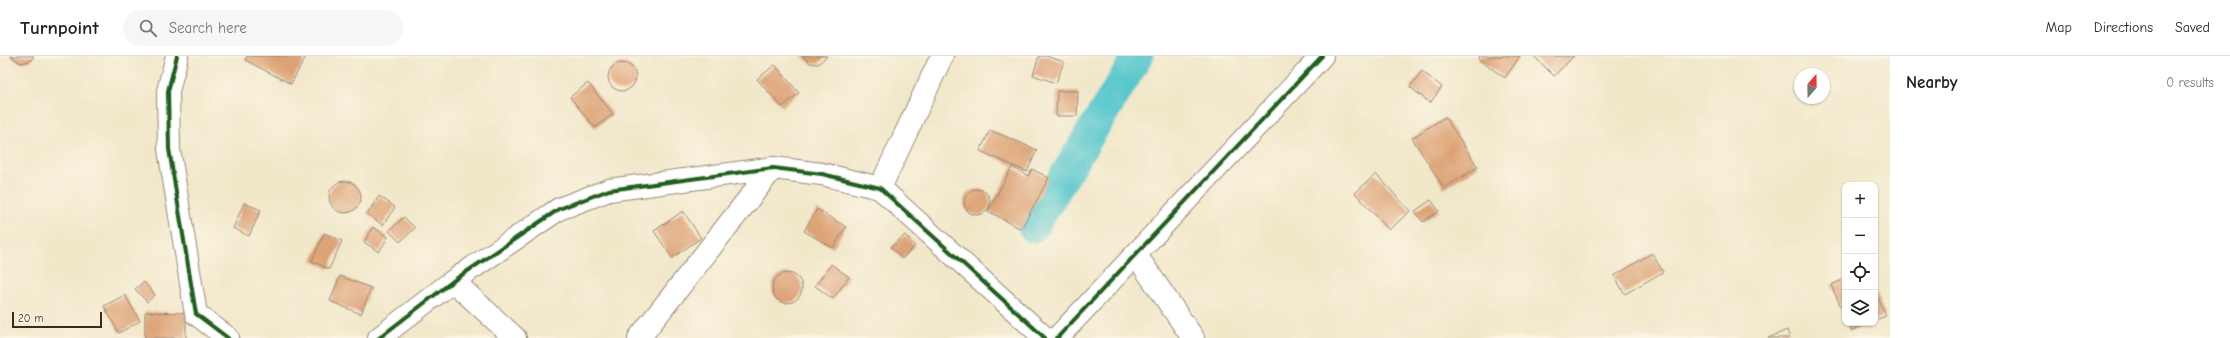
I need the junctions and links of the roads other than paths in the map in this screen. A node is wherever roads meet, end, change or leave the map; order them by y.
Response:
1 (178, 56) edge
2 (942, 56) edge
3 (1322, 56) edge
4 (773, 168) junction
5 (880, 188) junction
6 (1136, 255) junction
7 (452, 281) junction
8 (228, 338) edge
9 (379, 338) edge
10 (515, 338) edge
11 (640, 338) edge
12 (1045, 338) edge
13 (1057, 338) edge
14 (1193, 338) edge

1 - 8 street
2 - 5 street
3 - 6 street
4 - 5 street
4 - 7 street
4 - 11 street
5 - 12 street
6 - 13 street
6 - 14 street
7 - 9 street
7 - 10 street

